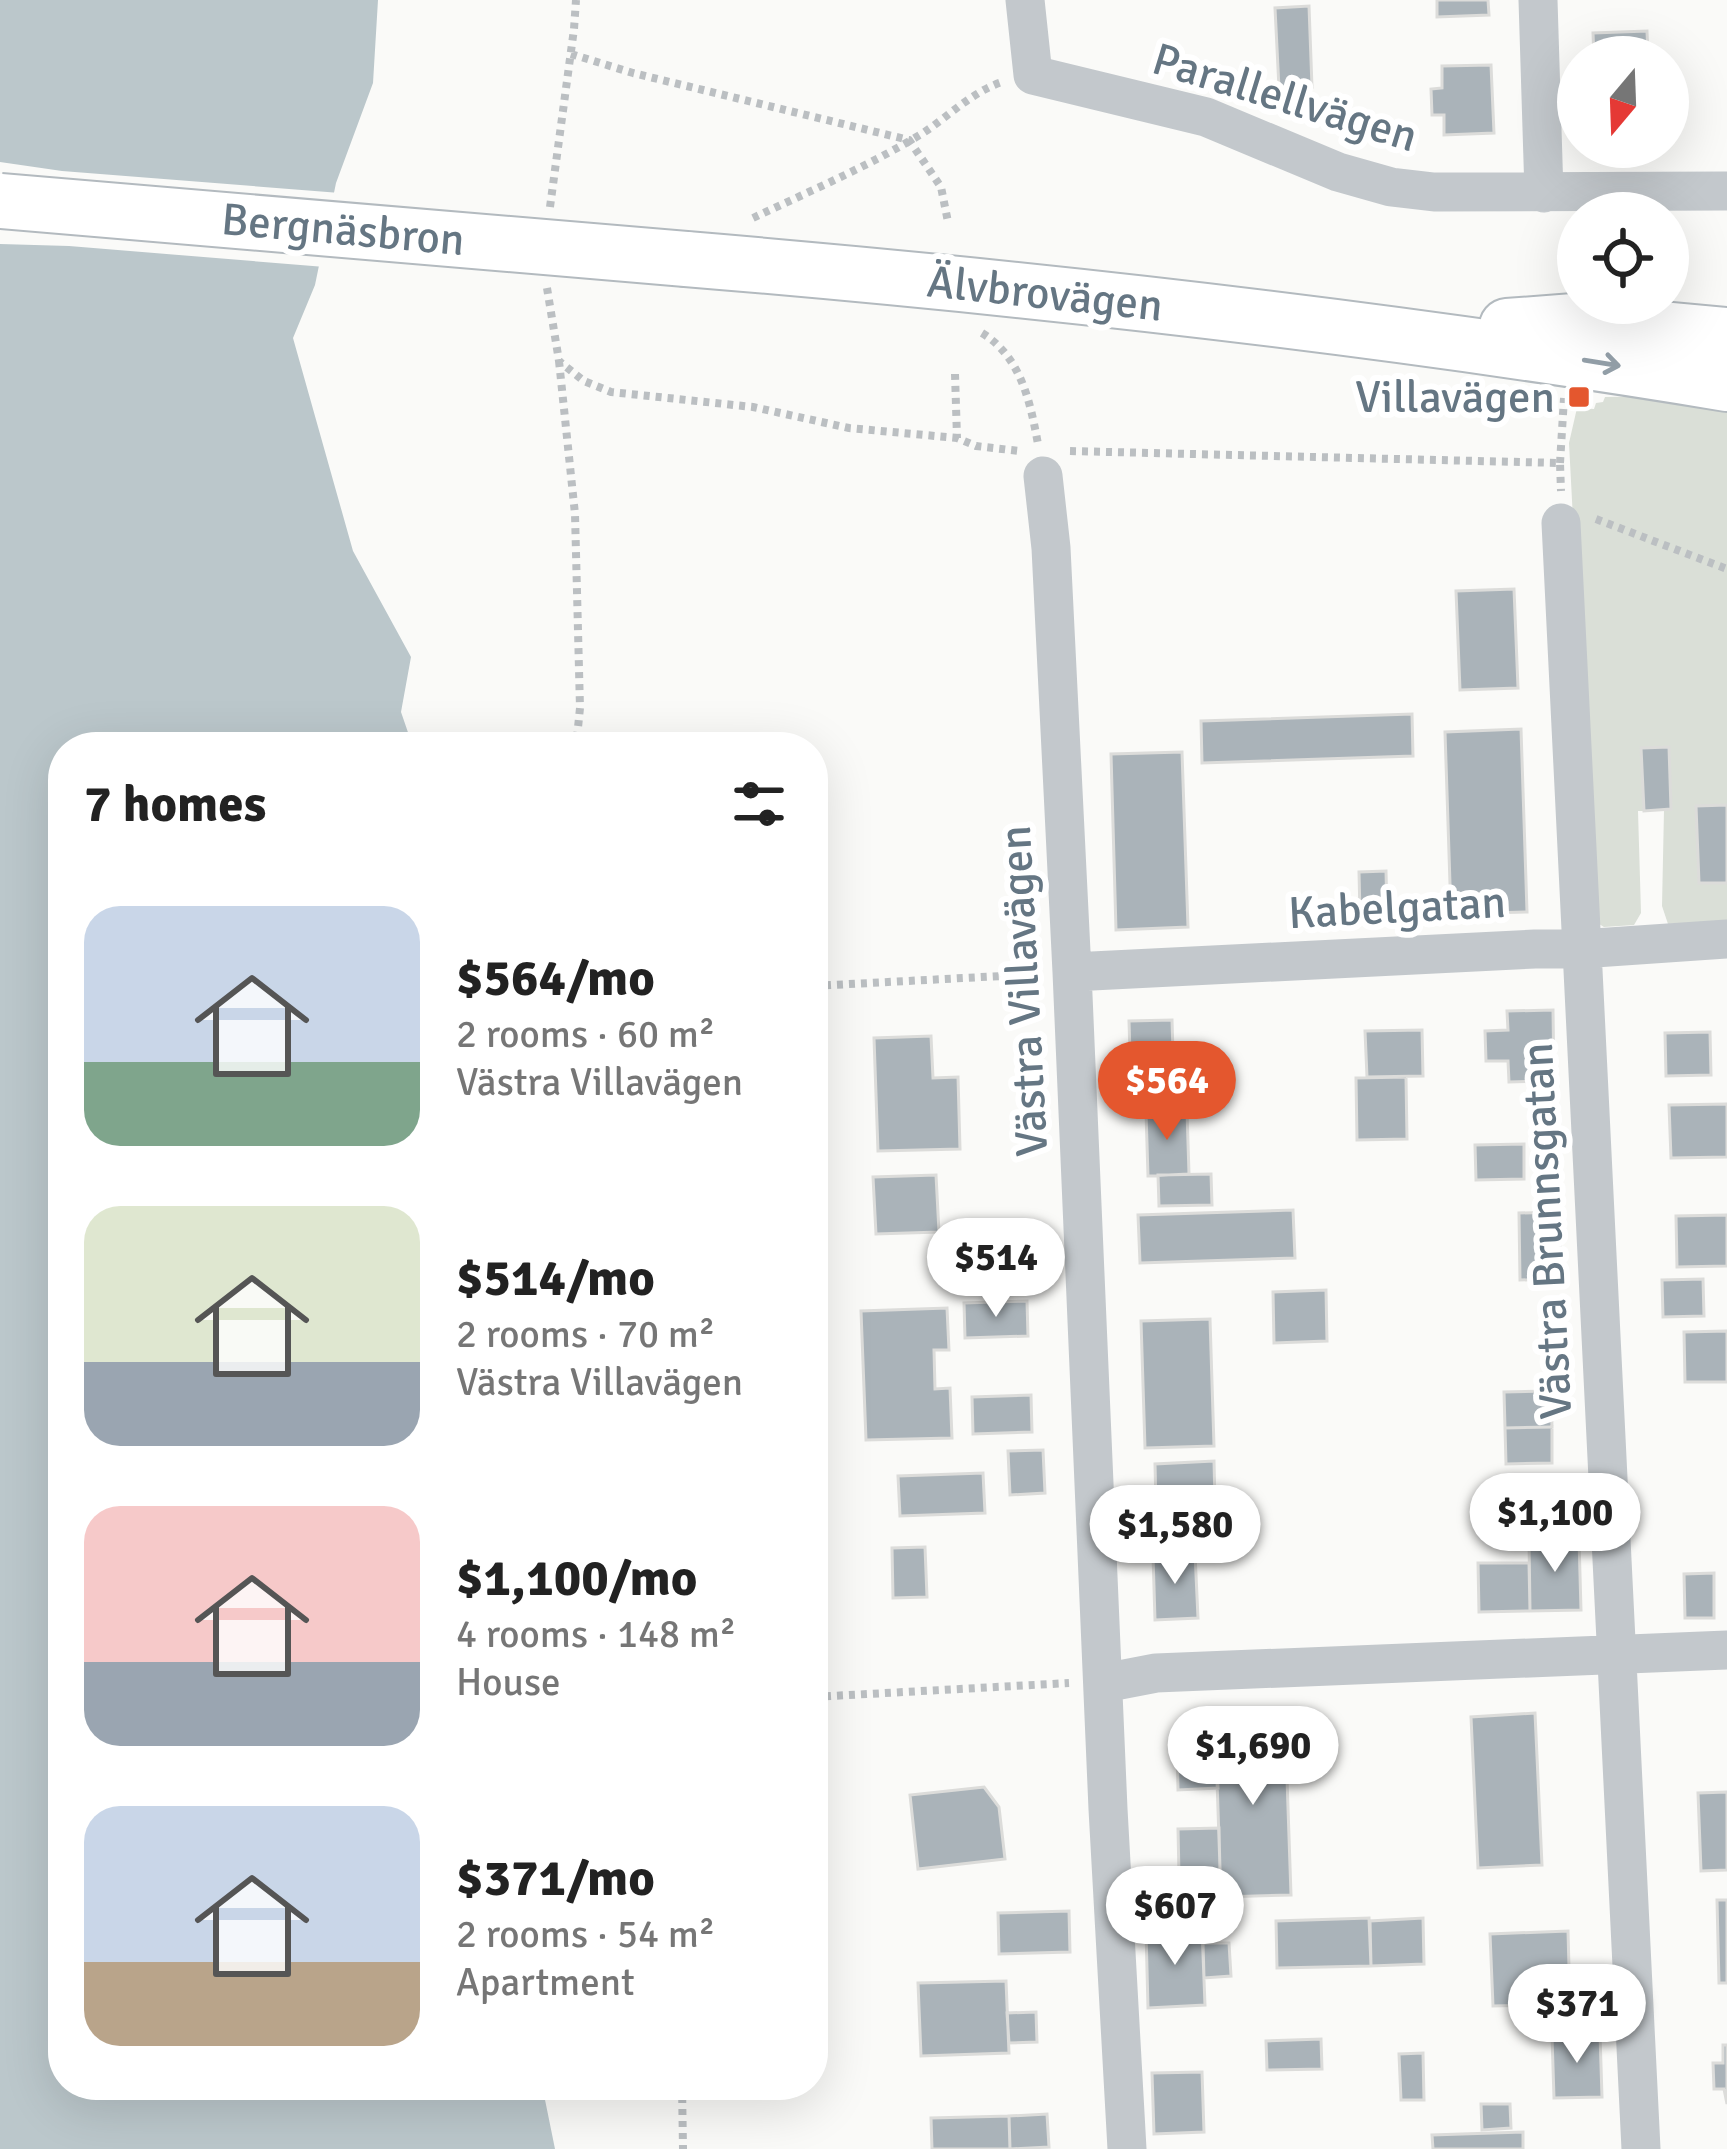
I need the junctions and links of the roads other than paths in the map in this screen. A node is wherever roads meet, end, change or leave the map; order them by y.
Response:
1 (1024, 0) edge
2 (1538, 0) edge
3 (1727, 191) edge
4 (1544, 193) junction
5 (0, 201) edge
6 (686, 259) joint
7 (1402, 335) junction
8 (1727, 335) edge
9 (1727, 384) edge
10 (1053, 464) road end
11 (1561, 514) road end
12 (1727, 939) edge
13 (1580, 949) junction
14 (1072, 972) junction
15 (1727, 1650) edge
16 (1617, 1654) junction
17 (1104, 1683) junction
18 (1127, 2149) edge
19 (1641, 2149) edge

1 - 4 street, Parallellvägen
2 - 4 street
3 - 4 street, Parallellvägen
5 - 6 main road, Bergnäsbron, bridge
6 - 7 main road, Älvbrovägen
7 - 8 main road, Älvbrovägen
7 -> 9 main road, Älvbrovägen
10 - 14 street, Västra Villavägen
11 - 13 street, Västra Brunnsgatan
12 - 13 street, Kabelgatan
13 - 14 street, Kabelgatan
13 - 16 street, Västra Brunnsgatan
14 - 17 street, Västra Villavägen
15 - 16 street
16 - 17 street
16 - 19 street, Västra Brunnsgatan
17 - 18 street, Västra Villavägen

